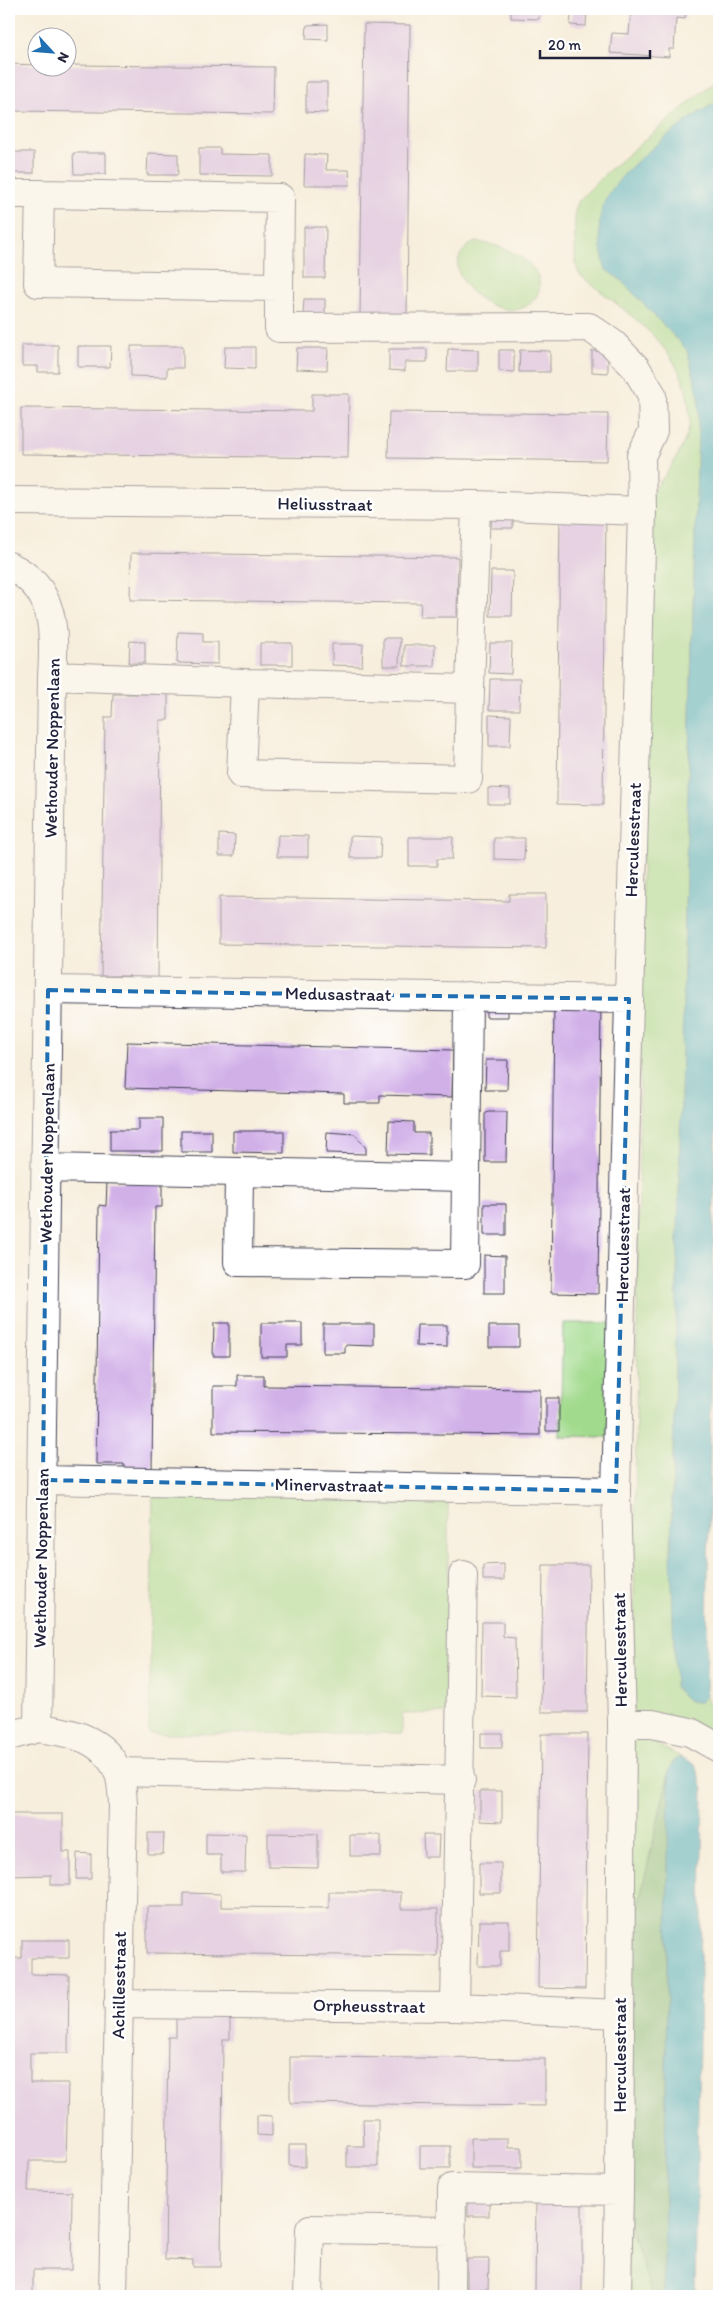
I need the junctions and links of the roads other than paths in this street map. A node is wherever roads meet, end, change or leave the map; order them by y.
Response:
1 (9, 194) edge
2 (40, 194) junction
3 (279, 287) junction
4 (9, 502) edge
5 (476, 505) junction
6 (642, 511) junction
7 (9, 566) edge
8 (52, 676) junction
9 (245, 683) junction
10 (470, 689) junction
11 (48, 990) junction
12 (468, 996) junction
13 (629, 1000) junction
14 (47, 1168) junction
15 (239, 1172) junction
16 (466, 1177) junction
17 (42, 1480) junction
18 (616, 1491) junction
19 (464, 1575) dead end
20 (622, 1724) junction
21 (38, 1728) junction
22 (9, 1736) edge
23 (719, 1748) edge
24 (119, 1772) junction
25 (461, 1780) junction
26 (118, 2004) junction
27 (455, 2007) junction
28 (620, 2014) junction
29 (619, 2191) junction
30 (452, 2230) junction
31 (113, 2296) edge
32 (308, 2296) edge
33 (451, 2296) edge
34 (617, 2296) edge

1 - 2 street
2 - 3 street
2 - 3 street
3 - 6 street, Herculesstraat
4 - 5 street, Heliusstraat
5 - 6 street, Heliusstraat
5 - 10 street
6 - 13 street, Herculesstraat
7 - 8 street, Wethouder Noppenlaan
8 - 9 street
8 - 11 street, Wethouder Noppenlaan
9 - 10 street
9 - 10 street
11 - 12 street, Medusastraat
11 - 14 street, Wethouder Noppenlaan
12 - 13 street, Medusastraat
12 - 16 street
13 - 18 street, Herculesstraat
14 - 15 street
14 - 17 street, Wethouder Noppenlaan
15 - 16 street
15 - 16 street
17 - 18 street, Minervastraat
17 - 21 street, Wethouder Noppenlaan
18 - 20 street, Herculesstraat
19 - 25 street
20 - 23 street
20 - 28 street, Herculesstraat
21 - 22 street
21 - 24 street, Achillesstraat
24 - 25 street
24 - 26 street, Achillesstraat
25 - 27 street
26 - 27 street, Orpheusstraat
26 - 31 street, Achillesstraat
27 - 28 street, Orpheusstraat
28 - 29 street, Herculesstraat
29 - 30 street
29 - 34 street, Herculesstraat
30 - 32 street
30 - 33 street

